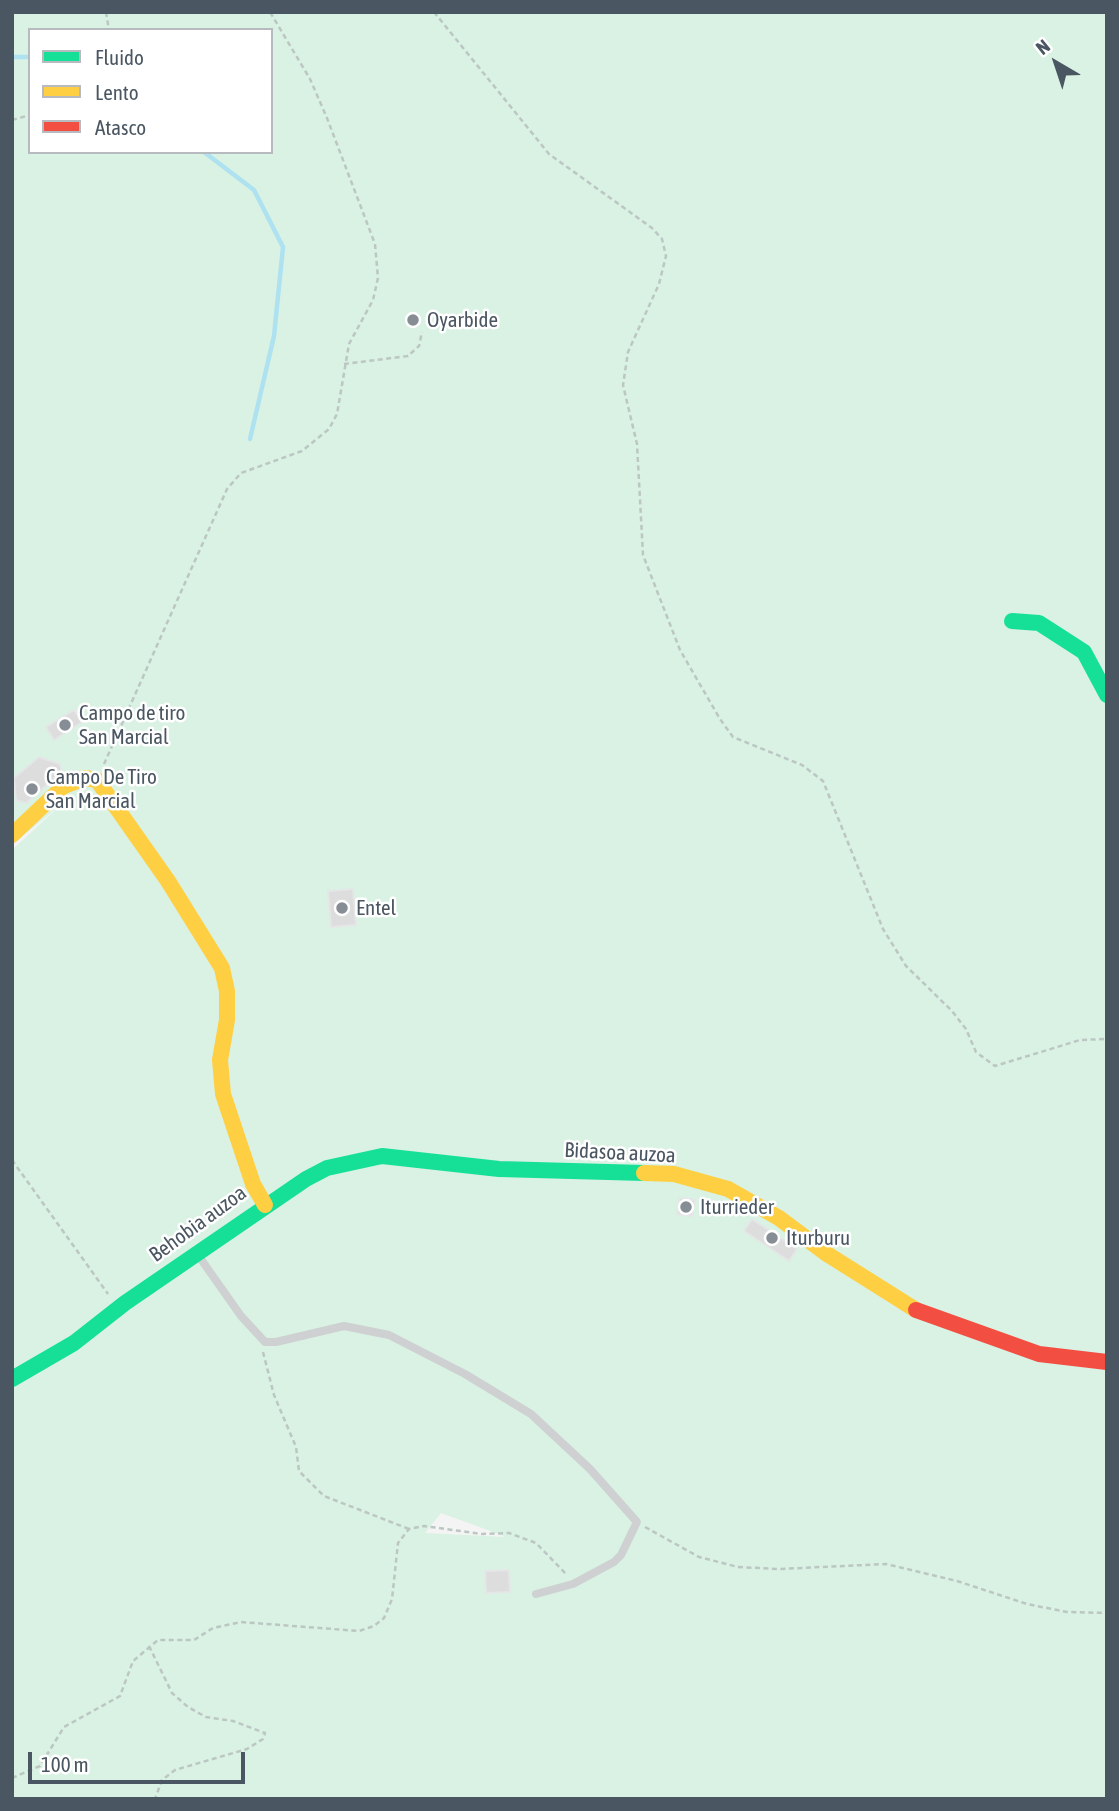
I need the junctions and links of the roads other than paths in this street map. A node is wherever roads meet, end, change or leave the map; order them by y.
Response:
1 (1012, 621) dead end
2 (1107, 695) edge
3 (12, 835) edge
4 (265, 1205) junction
5 (196, 1253) junction
6 (1107, 1362) edge
7 (12, 1379) edge
8 (536, 1594) dead end

1 - 2 street
3 - 4 street, Behobia auzoa
4 - 5 street, Behobia auzoa
4 - 6 street, Bidasoa auzoa
5 - 7 street, Behobia auzoa
5 - 8 lane

